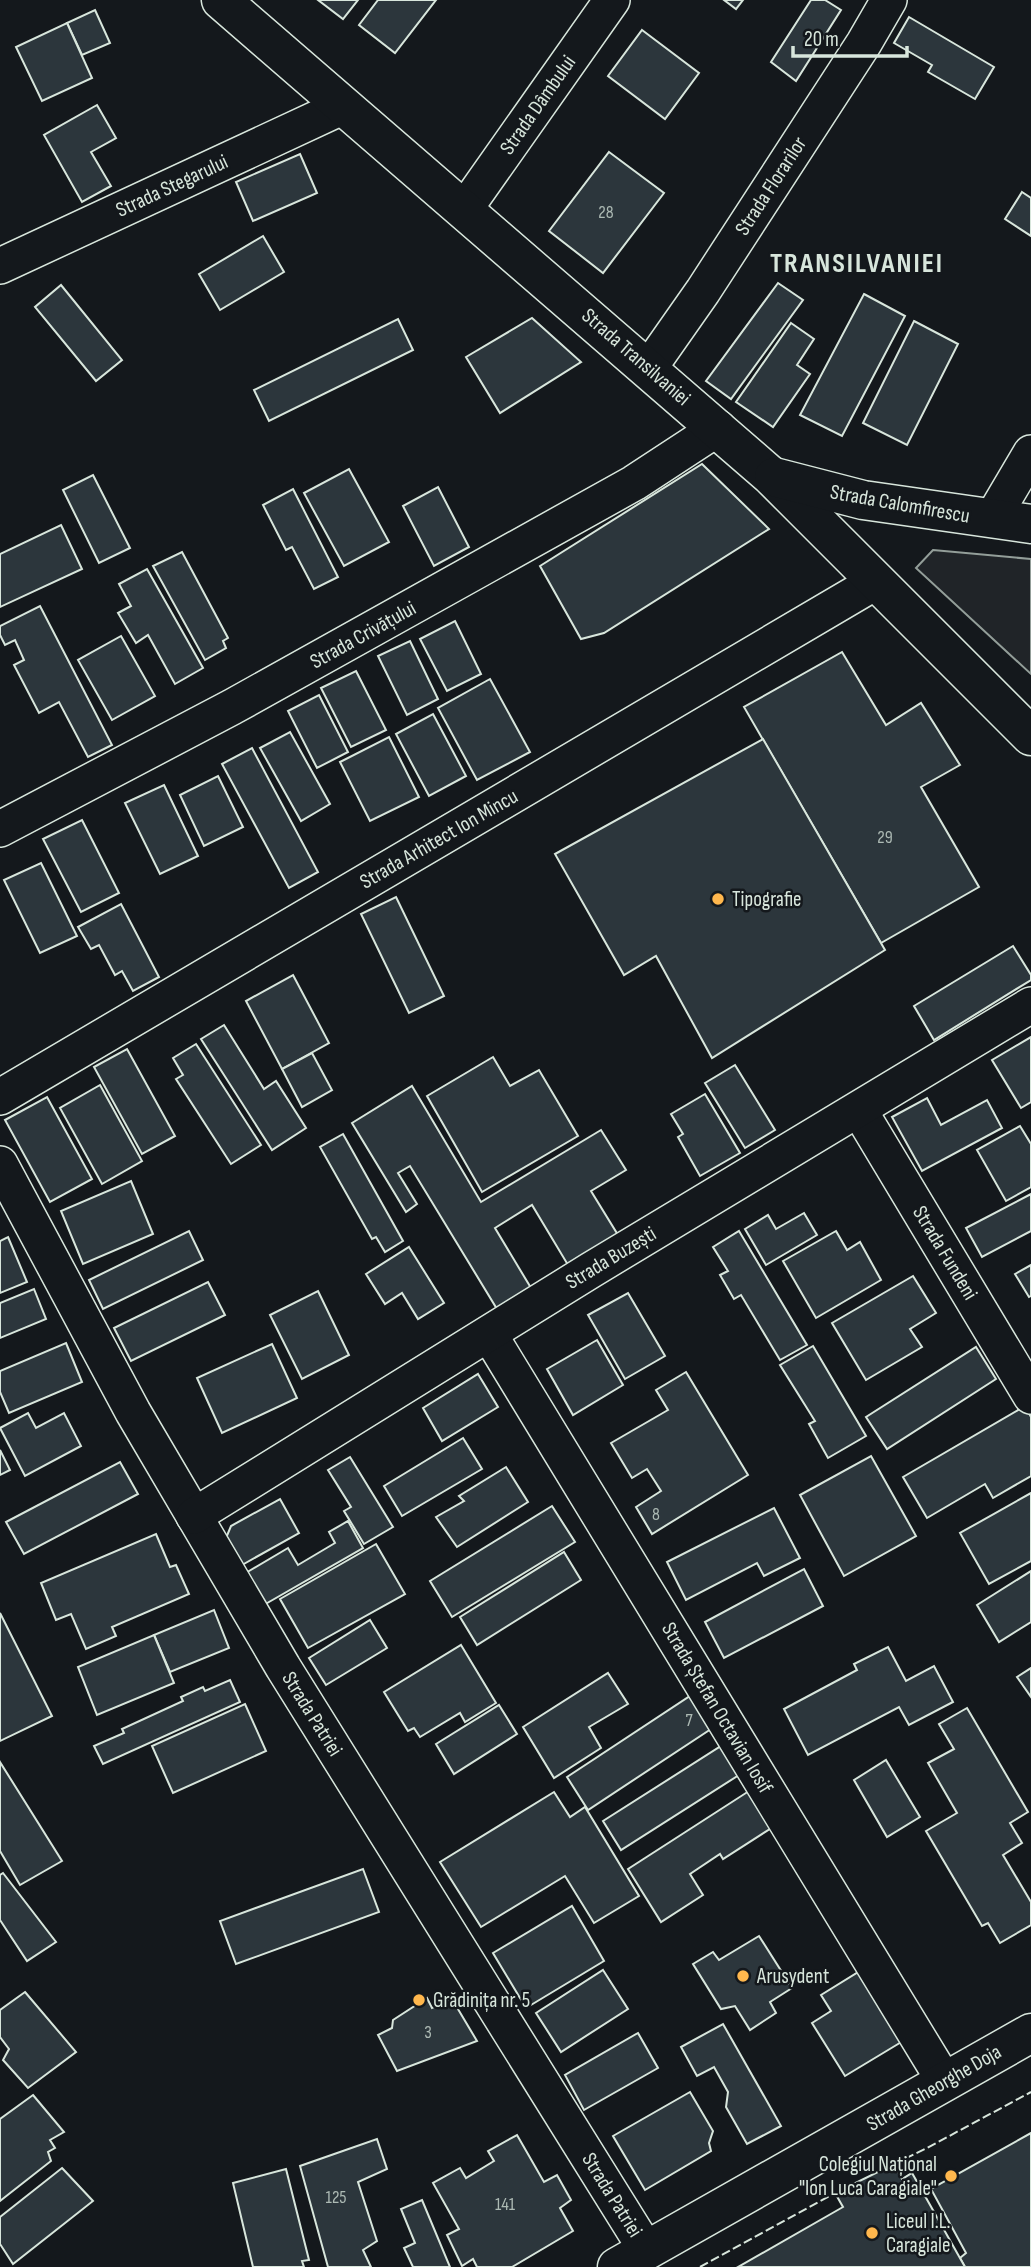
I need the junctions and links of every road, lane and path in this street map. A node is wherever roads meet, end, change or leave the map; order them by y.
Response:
1 (221, 0) edge
2 (612, 0) edge
3 (889, 0) edge
4 (344, 106) junction
5 (464, 210) junction
6 (0, 266) edge
7 (649, 368) junction
8 (718, 428) junction
9 (1031, 453) edge
10 (772, 476) junction
11 (992, 519) junction
12 (1031, 524) edge
13 (877, 581) junction
14 (1031, 736) edge
15 (0, 829) edge
16 (1031, 1005) edge
17 (0, 1097) edge
18 (859, 1110) junction
19 (0, 1164) edge
20 (489, 1334) junction
21 (1031, 1396) edge
22 (194, 1516) junction
23 (1031, 2033) edge
24 (945, 2082) junction
25 (632, 2259) edge

1 - 4 main road, Strada Transilvaniei
2 - 5 street, Strada Dâmbului
3 - 7 street, Strada Florarilor
4 - 5 main road, Strada Transilvaniei
4 - 6 street, Strada Stegarului
5 - 7 main road, Strada Transilvaniei
7 - 8 main road, Strada Transilvaniei
8 - 10 main road, Strada Transilvaniei
8 - 15 street, Strada Crivățului
9 - 11 street
10 - 11 main road, Strada Calomfirescu
10 - 13 main road, Strada Transilvaniei
11 - 12 main road, Strada Calomfirescu
13 - 14 main road, Strada Transilvaniei
13 - 17 street, Strada Arhitect Ion Mincu
16 - 18 street, Strada Buzești
18 - 20 street, Strada Buzești
18 - 21 street, Strada Fundeni
19 - 22 street, Strada Patriei
20 - 22 street, Strada Buzești
20 - 24 street, Strada Ștefan Octavian Iosif
22 - 25 street, Strada Patriei
23 - 24 main road, Strada Gheorghe Doja
24 - 25 main road, Strada Gheorghe Doja

